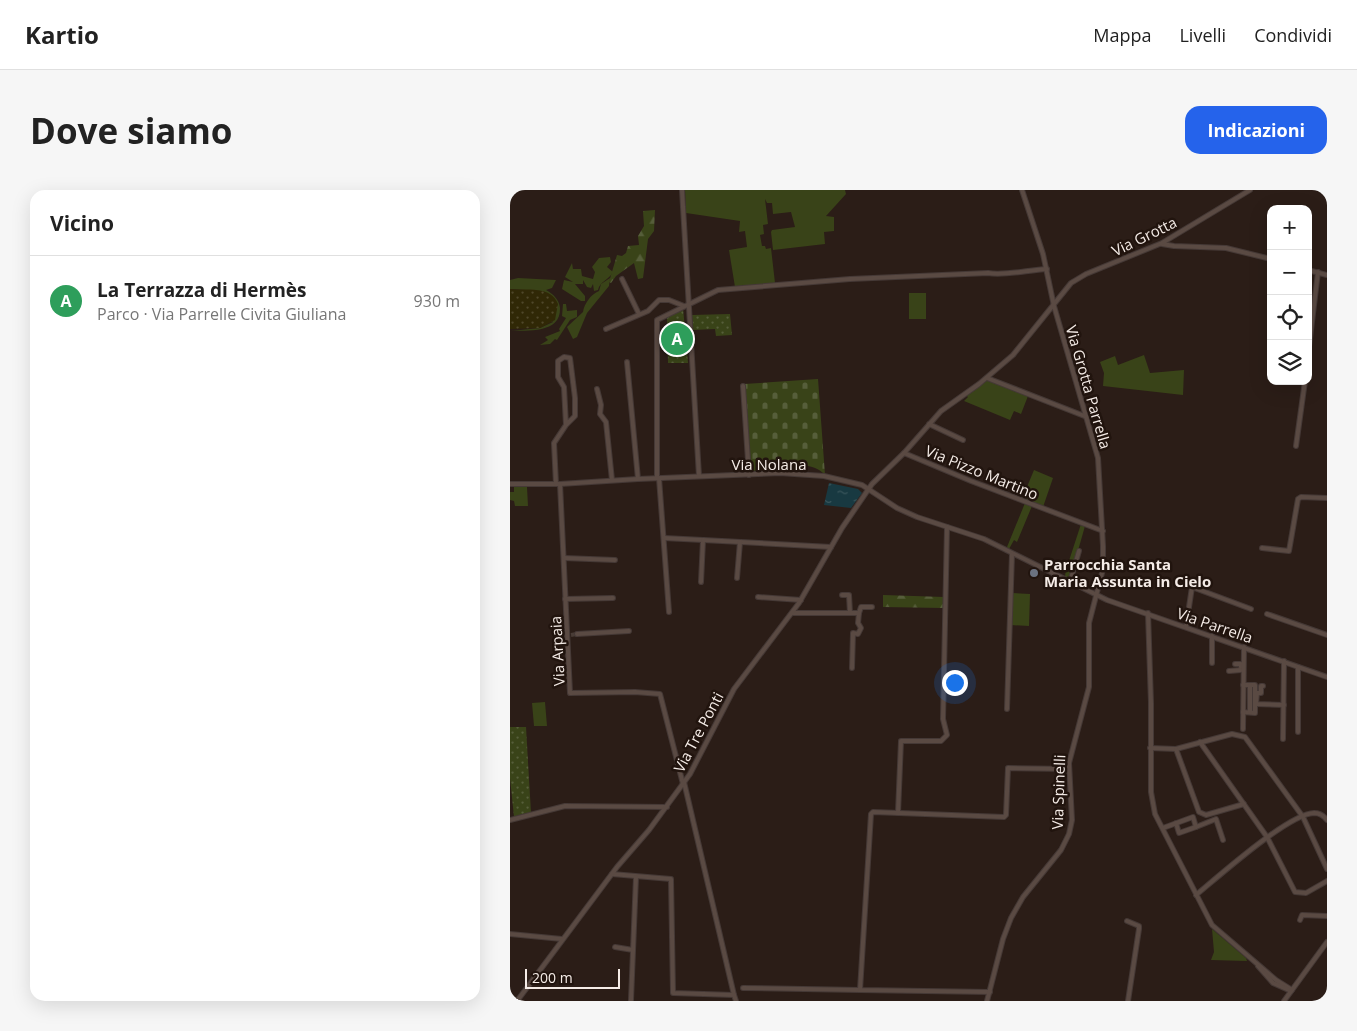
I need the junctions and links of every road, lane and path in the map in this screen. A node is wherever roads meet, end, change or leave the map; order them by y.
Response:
1 (682, 190) edge
2 (1022, 190) edge
3 (1250, 190) edge
4 (1162, 243) junction
5 (1267, 257) edge
6 (1047, 269) junction
7 (1312, 271) edge
8 (1318, 272) junction
9 (1327, 275) edge
10 (622, 279) dead end
11 (690, 303) junction
12 (684, 306) junction
13 (1054, 306) junction
14 (639, 314) junction
15 (606, 329) dead end
16 (1310, 340) edge
17 (627, 362) dead end
18 (987, 378) junction
19 (1304, 385) edge
20 (743, 386) dead end
21 (597, 390) dead end
22 (1087, 417) junction
23 (566, 424) junction
24 (929, 424) junction
25 (963, 440) dead end
26 (1296, 446) dead end
27 (904, 453) junction
28 (749, 475) junction
29 (699, 476) junction
30 (638, 478) junction
31 (658, 478) junction
32 (612, 480) junction
33 (510, 484) edge
34 (558, 484) junction
35 (870, 489) junction
36 (1327, 498) edge
37 (947, 527) junction
38 (1103, 531) junction
39 (664, 538) junction
40 (703, 540) junction
41 (740, 542) junction
42 (831, 547) junction
43 (1262, 548) dead end
44 (1079, 551) dead end
45 (1012, 554) junction
46 (564, 558) junction
47 (615, 560) dead end
48 (737, 578) dead end
49 (701, 582) dead end
50 (1070, 582) junction
51 (842, 595) dead end
52 (1096, 595) junction
53 (758, 597) dead end
54 (613, 598) dead end
55 (566, 599) junction
56 (801, 600) junction
57 (872, 607) dead end
58 (1251, 609) dead end
59 (669, 612) dead end
60 (792, 612) junction
61 (850, 613) junction
62 (1148, 613) junction
63 (859, 614) junction
64 (1267, 614) dead end
65 (1186, 627) junction
66 (629, 632) dead end
67 (577, 634) tunnel mouth
68 (1327, 634) edge
69 (1212, 636) junction
70 (1244, 647) junction
71 (1284, 661) junction
72 (1212, 663) dead end
73 (1235, 664) dead end
74 (1298, 666) junction
75 (852, 668) dead end
76 (1229, 672) dead end
77 (1327, 677) edge
78 (1244, 685) junction
79 (1263, 686) dead end
80 (1284, 705) junction
81 (1007, 709) dead end
82 (1243, 712) junction
83 (1243, 729) dead end
84 (1298, 732) dead end
85 (1283, 739) dead end
86 (1200, 742) junction
87 (1150, 748) junction
88 (1176, 749) junction
89 (1069, 769) junction
90 (684, 783) junction
91 (1244, 804) junction
92 (667, 807) junction
93 (898, 813) junction
94 (1303, 817) junction
95 (510, 820) edge
96 (1327, 820) edge
97 (1176, 823) junction
98 (1196, 827) junction
99 (1163, 828) junction
100 (1267, 837) junction
101 (1223, 840) dead end
102 (1327, 869) edge
103 (612, 874) junction
104 (636, 877) junction
105 (1327, 881) edge
106 (1196, 895) junction
107 (1327, 916) edge
108 (1300, 920) dead end
109 (1127, 921) dead end
110 (510, 934) edge
111 (562, 939) junction
112 (1327, 942) edge
113 (615, 947) dead end
114 (633, 950) junction
115 (1255, 963) junction
116 (1279, 986) junction
117 (743, 988) dead end
118 (860, 990) junction
119 (1292, 991) junction
120 (990, 992) junction
121 (734, 994) junction
122 (631, 1000) edge
123 (517, 1001) edge
124 (736, 1001) edge
125 (987, 1001) edge
126 (1128, 1001) edge
127 (1284, 1001) edge

1 - 11 street
2 - 6 street, Via Grotta Parrella
3 - 4 street, Via Grotta
4 - 5 street
4 - 13 street, Via Grotta
6 - 11 street
6 - 13 street, Via Grotta Parrella
7 - 8 street
8 - 9 street
8 - 16 street
10 - 14 street
11 - 12 street
11 - 29 street
12 - 14 street
12 - 31 street
13 - 18 street, Via Pizzo Martino
13 - 22 street, Via Grotta Parrella
14 - 15 street
17 - 30 street
18 - 22 street
18 - 24 street, Via Pizzo Martino
19 - 26 street
20 - 28 street
21 - 32 street
22 - 38 street, Via Grotta Parrella
23 - 23 street, Via Arpaia
23 - 34 street, Via Arpaia
24 - 25 street
24 - 27 street, Via Pizzo Martino
27 - 35 street, Via Pizzo Martino
27 - 38 street, Via Pizzo Martino
28 - 29 street, Via Nolana
28 - 35 street, Via Nolana
29 - 31 street, Via Nolana
30 - 31 street, Via Nolana
30 - 32 street, Via Nolana
31 - 39 street
32 - 34 street, Via Nolana
33 - 34 street, Via Nolana
34 - 46 street, Via Arpaia
35 - 37 street, Via Nolana
35 - 42 street, Via Tre Ponti
36 - 43 street
37 - 45 street, Via Nolana
37 - 93 street
38 - 52 street, Via Grotta Parrella
39 - 40 street
39 - 59 street
40 - 41 street
40 - 49 street
41 - 42 street
41 - 48 street
42 - 56 street, Via Tre Ponti
44 - 50 street
45 - 50 street, Via Nolana
45 - 81 street
46 - 47 street
46 - 55 street, Via Arpaia
50 - 52 street, Via Nolana
51 - 61 street
52 - 62 street, Via Parrella
52 - 89 street, Via Spinelli
53 - 56 street
54 - 55 street
55 - 90 street, Via Arpaia
56 - 60 street, Via Tre Ponti
57 - 63 street
58 - 65 street
60 - 61 street
60 - 90 street, Via Tre Ponti
61 - 63 street
62 - 65 street, Via Parrella
62 - 87 street
63 - 75 street
64 - 68 street
65 - 69 street, Via Parrella
66 - 67 street
69 - 70 street, Via Parrella
69 - 72 street
70 - 71 street, Via Parrella
70 - 78 street
71 - 74 street, Via Parrella
71 - 80 street
73 - 76 street
74 - 77 street, Via Parrella
74 - 84 street
78 - 82 street
78 - 82 street
79 - 80 street
80 - 85 street
82 - 83 street
86 - 88 street
86 - 91 street
86 - 94 street
87 - 88 street
87 - 99 street
88 - 91 street
89 - 93 street
89 - 120 street, Via Spinelli
90 - 92 street, Via Tre Ponti
90 - 121 street
91 - 100 street
92 - 95 street
92 - 103 street, Via Tre Ponti
93 - 118 street
94 - 96 street
94 - 100 street
94 - 102 street
97 - 98 street
97 - 98 street
97 - 99 street
98 - 101 street
99 - 106 street
100 - 105 street
100 - 106 street
103 - 104 street
103 - 111 street, Via Tre Ponti
104 - 114 street
104 - 121 street
106 - 115 street
107 - 108 street
109 - 126 street
110 - 111 street
111 - 123 street, Via Tre Ponti
112 - 119 street
113 - 114 street
114 - 122 street
115 - 116 street
115 - 119 street
116 - 119 street
116 - 127 street
117 - 118 street
118 - 120 street
119 - 127 street
120 - 125 street, Via Spinelli
121 - 124 street

